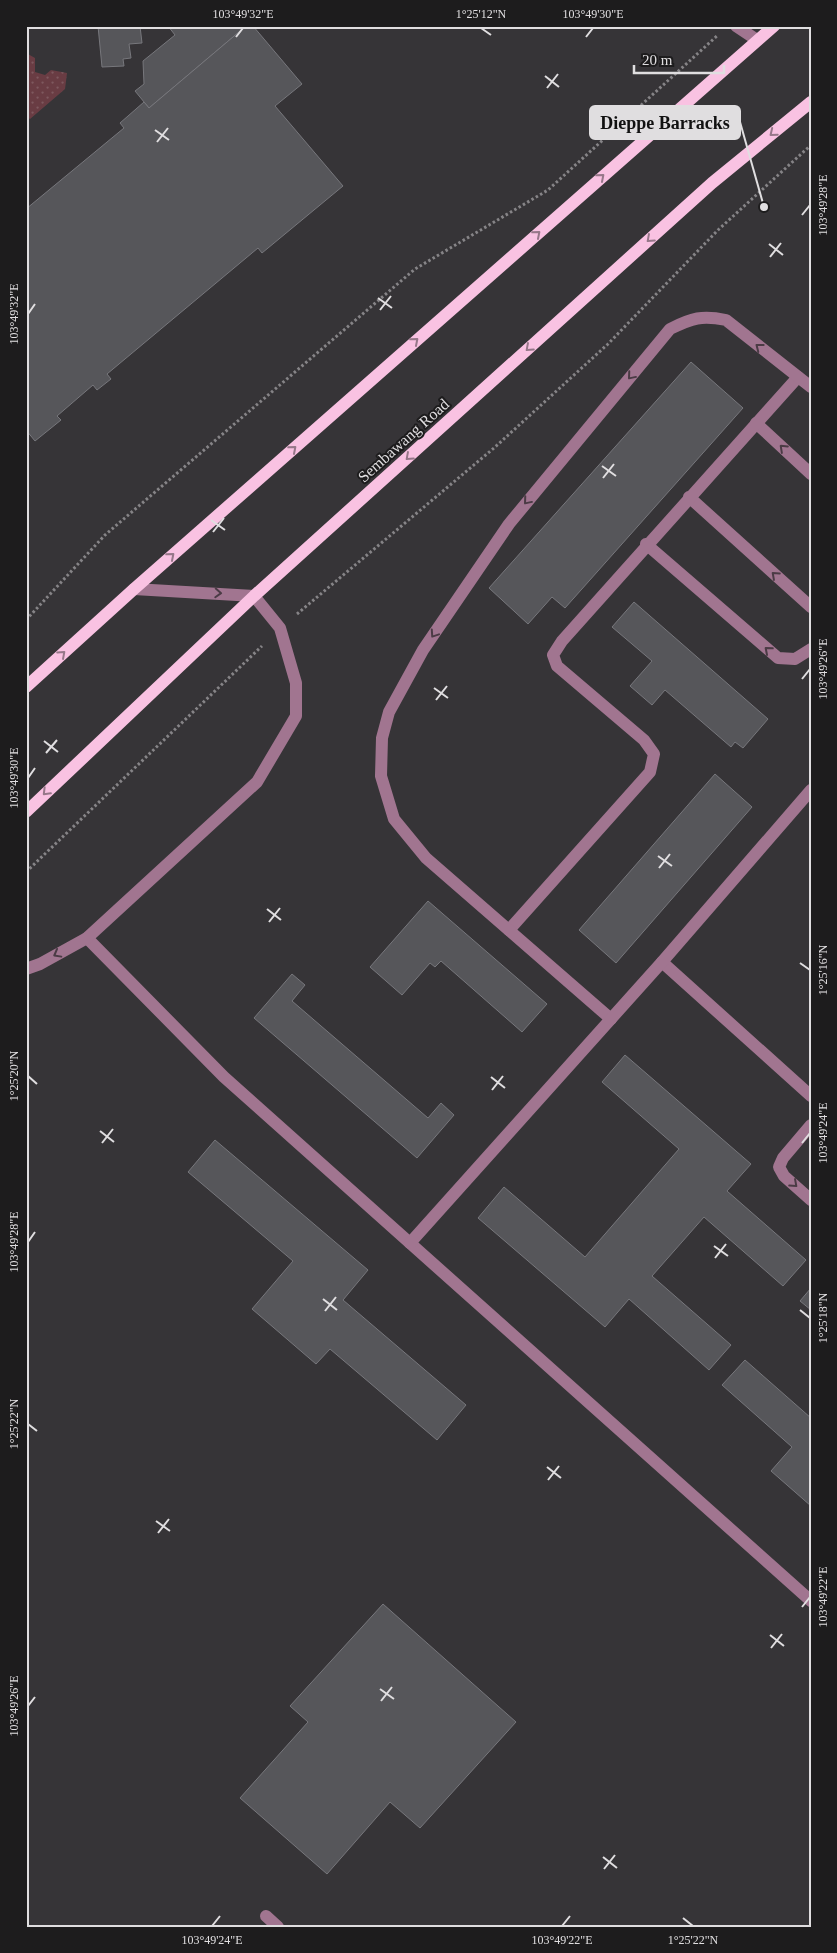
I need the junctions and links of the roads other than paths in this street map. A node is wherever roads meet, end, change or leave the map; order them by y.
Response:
1 (736, 26) edge
2 (774, 26) edge
3 (757, 40) junction
4 (811, 102) edge
5 (798, 377) junction
6 (811, 387) edge
7 (756, 423) junction
8 (811, 474) edge
9 (689, 497) junction
10 (646, 544) junction
11 (134, 588) junction
12 (254, 596) junction
13 (811, 607) edge
14 (811, 649) edge
15 (26, 687) edge
16 (811, 790) edge
17 (26, 812) edge
18 (509, 930) junction
19 (87, 938) junction
20 (662, 962) junction
21 (26, 969) edge
22 (611, 1019) junction
23 (811, 1096) edge
24 (811, 1125) edge
25 (811, 1200) edge
26 (410, 1243) junction
27 (811, 1601) edge
28 (266, 1916) dead end
29 (278, 1927) edge

1 - 3 street
2 - 3 main road
11 -> 3 main road
4 -> 12 main road, Sembawang Road
5 - 6 street
5 - 7 street
5 -> 18 street
8 -> 7 street
7 - 9 street
9 - 10 street
13 -> 9 street
14 -> 10 street
10 - 18 street
11 -> 12 street
15 -> 11 main road
12 -> 17 main road, Sembawang Road
12 - 19 street
16 - 20 street
18 - 22 street
19 -> 21 street
19 - 26 street
20 - 22 street
20 - 23 street
22 - 26 street
24 -> 25 street
26 - 27 street
28 - 29 street

